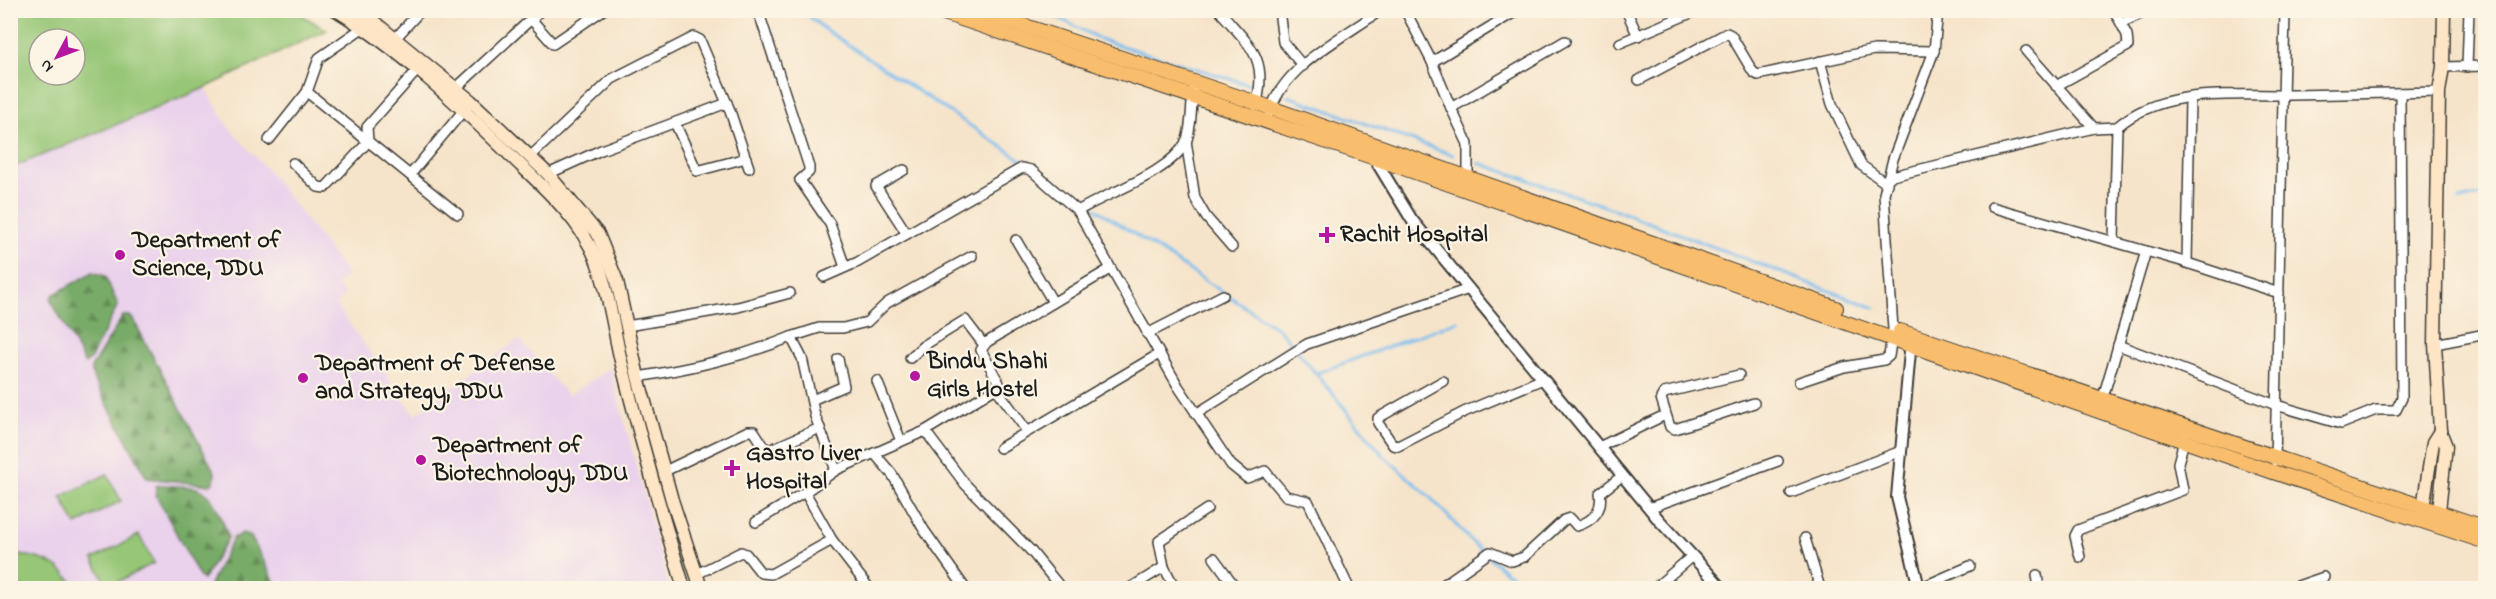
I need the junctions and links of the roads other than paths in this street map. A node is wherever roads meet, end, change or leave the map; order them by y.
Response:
1 (336, 10) edge
2 (354, 10) edge
3 (421, 10) edge
4 (541, 10) edge
5 (603, 10) edge
6 (758, 10) edge
7 (935, 10) edge
8 (976, 10) edge
9 (1219, 10) edge
10 (1279, 10) edge
11 (1381, 10) edge
12 (1405, 10) edge
13 (1518, 10) edge
14 (1626, 10) edge
15 (1698, 10) edge
16 (1938, 10) edge
17 (2114, 10) edge
18 (2149, 10) edge
19 (2285, 10) edge
20 (2444, 10) edge
21 (2469, 10) edge
22 (531, 19) junction
23 (2121, 23) junction
24 (368, 24) junction
25 (1638, 36) junction
26 (394, 39) junction
27 (1565, 41) dead end
28 (1620, 43) dead end
29 (1934, 51) junction
30 (2026, 51) dead end
31 (1820, 61) junction
32 (1432, 62) junction
33 (421, 66) junction
34 (1303, 66) junction
35 (2486, 66) edge
36 (2443, 67) junction
37 (2467, 67) junction
38 (1640, 80) dead end
39 (2056, 86) junction
40 (455, 89) junction
41 (1193, 91) junction
42 (307, 92) junction
43 (2439, 92) junction
44 (2400, 93) junction
45 (2283, 96) junction
46 (2190, 99) junction
47 (727, 103) junction
48 (468, 106) junction
49 (1450, 108) junction
50 (1255, 110) junction
51 (1269, 115) junction
52 (675, 123) junction
53 (2117, 127) junction
54 (2094, 128) junction
55 (269, 140) dead end
56 (1186, 141) junction
57 (368, 142) junction
58 (1374, 152) junction
59 (531, 156) junction
60 (293, 163) dead end
61 (904, 170) dead end
62 (548, 174) junction
63 (410, 176) junction
64 (1888, 180) junction
65 (1468, 185) junction
66 (1992, 207) dead end
67 (1078, 211) junction
68 (458, 214) dead end
69 (907, 234) junction
70 (1016, 240) dead end
71 (2114, 242) junction
72 (1232, 247) dead end
73 (2146, 251) junction
74 (972, 256) dead end
75 (2187, 263) junction
76 (845, 267) junction
77 (1110, 269) junction
78 (824, 277) dead end
79 (1469, 289) junction
80 (790, 293) dead end
81 (2279, 293) junction
82 (1223, 295) dead end
83 (1053, 302) junction
84 (627, 326) junction
85 (1893, 333) junction
86 (1147, 334) junction
87 (2486, 334) edge
88 (791, 337) junction
89 (1911, 340) junction
90 (2435, 344) junction
91 (984, 345) junction
92 (2118, 345) junction
93 (1159, 354) junction
94 (910, 358) dead end
95 (838, 359) dead end
96 (1739, 375) dead end
97 (638, 377) junction
98 (1543, 379) junction
99 (877, 381) dead end
100 (1443, 381) dead end
101 (1799, 382) dead end
102 (996, 388) junction
103 (812, 400) junction
104 (1754, 403) dead end
105 (2101, 404) junction
106 (2276, 405) junction
107 (1197, 414) junction
108 (1665, 415) junction
109 (820, 429) junction
110 (925, 431) junction
111 (1027, 431) junction
112 (2440, 431) junction
113 (2186, 435) junction
114 (901, 441) junction
115 (1599, 447) junction
116 (1000, 448) dead end
117 (1901, 451) junction
118 (874, 453) junction
119 (1778, 462) dead end
120 (2274, 465) junction
121 (836, 470) junction
122 (664, 471) junction
123 (1622, 476) junction
124 (805, 492) junction
125 (1791, 493) dead end
126 (1649, 508) junction
127 (1208, 509) dead end
128 (2422, 512) junction
129 (2439, 518) junction
130 (756, 522) dead end
131 (2486, 528) edge
132 (1805, 538) dead end
133 (832, 540) junction
134 (2486, 542) edge
135 (1692, 556) junction
136 (2080, 557) dead end
137 (1214, 558) dead end
138 (1970, 566) dead end
139 (1164, 567) junction
140 (697, 574) junction
141 (2037, 575) dead end
142 (2324, 577) dead end
143 (684, 588) edge
144 (701, 588) edge
145 (869, 588) edge
146 (965, 588) edge
147 (1061, 588) edge
148 (1131, 588) edge
149 (1175, 588) edge
150 (1236, 588) edge
151 (1349, 588) edge
152 (1439, 588) edge
153 (1654, 588) edge
154 (1722, 588) edge
155 (1820, 588) edge
156 (1919, 588) edge
157 (2039, 588) edge
158 (2292, 588) edge

1 - 24 main road
2 - 24 main road
3 - 26 street
4 - 22 street
5 - 22 street
6 - 76 street
7 - 41 main road
8 - 41 main road
9 - 50 street
10 - 34 street
11 - 34 street
12 - 32 street
13 - 32 street
14 - 25 street
15 - 25 street
16 - 29 street
17 - 23 street
18 - 23 street
19 - 45 street
20 - 36 main road
21 - 37 street
22 - 40 street
23 - 39 street
24 - 26 main road
24 - 33 main road
24 - 42 street
25 - 28 street
26 - 33 main road
27 - 49 street
29 - 31 street
29 - 64 street
30 - 39 street
31 - 38 street
31 - 64 street
32 - 49 street
33 - 40 main road
33 - 48 main road
33 - 57 street
34 - 51 street
35 - 37 street
36 - 37 street
36 - 43 main road
39 - 54 street
40 - 48 main road
41 - 50 main road
41 - 56 street
42 - 55 street
42 - 57 street
43 - 44 street
43 - 90 main road
44 - 45 street
44 - 106 street
45 - 46 street
45 - 81 street
46 - 53 street
46 - 75 street
47 - 52 street
47 - 52 street
47 - 59 street
48 - 59 main road
48 - 63 street
48 - 143 main road
49 - 65 street
50 - 51 main road
51 - 58 main road
52 - 62 street
53 - 54 street
53 - 71 street
54 - 64 street
56 - 67 street
56 - 72 street
57 - 60 street
57 - 63 street
58 - 65 main road
58 - 79 street
59 - 62 main road
61 - 69 street
62 - 84 main road
63 - 68 street
64 - 85 street
65 - 85 main road
66 - 71 street
67 - 69 street
67 - 77 street
69 - 76 street
70 - 83 street
71 - 73 street
73 - 75 street
73 - 92 street
74 - 88 street
75 - 81 street
76 - 78 street
77 - 83 street
77 - 86 street
79 - 98 street
79 - 107 street
80 - 84 street
81 - 106 street
82 - 86 street
83 - 91 street
84 - 97 main road
85 - 89 main road
85 - 101 street
86 - 93 street
87 - 90 street
88 - 97 street
88 - 103 street
89 - 105 main road
89 - 117 street
90 - 112 main road
91 - 94 street
91 - 102 street
92 - 105 street
92 - 106 street
93 - 107 street
93 - 111 street
95 - 103 street
96 - 108 street
97 - 122 main road
98 - 100 street
98 - 115 street
99 - 114 street
102 - 110 street
102 - 111 street
103 - 109 street
104 - 108 street
105 - 113 main road
106 - 120 street
107 - 151 street
108 - 115 street
109 - 121 street
109 - 122 street
110 - 114 street
110 - 147 street
111 - 116 street
112 - 128 main road
112 - 129 main road
113 - 120 main road
113 - 136 street
114 - 118 street
115 - 123 street
117 - 125 street
117 - 156 street
118 - 121 street
118 - 146 street
119 - 126 street
120 - 128 main road
121 - 124 street
122 - 140 main road
123 - 126 street
123 - 152 street
124 - 130 street
124 - 133 street
126 - 135 street
127 - 139 street
128 - 129 main road
129 - 131 main road
129 - 134 main road
132 - 155 street
133 - 140 street
133 - 145 street
135 - 153 street
135 - 154 street
137 - 150 street
138 - 156 street
139 - 148 street
139 - 149 street
140 - 144 main road
141 - 157 street
142 - 158 street

